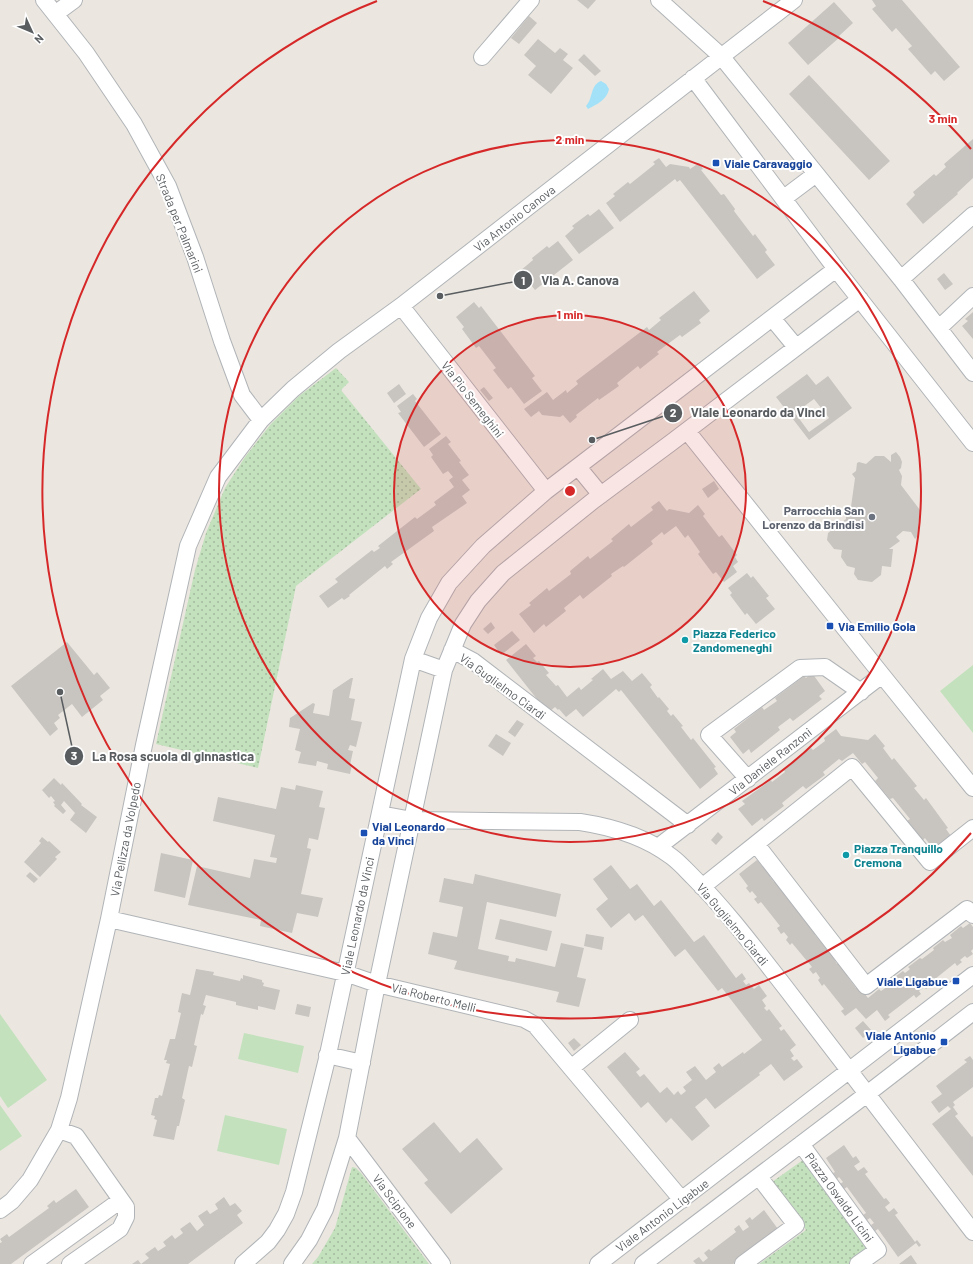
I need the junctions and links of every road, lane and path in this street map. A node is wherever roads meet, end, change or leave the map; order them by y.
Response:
1 (44, 0) edge
2 (74, 0) edge
3 (531, 0) edge
4 (659, 0) edge
5 (794, 0) edge
6 (55, 14) junction
7 (721, 56) junction
8 (482, 57) dead end
9 (693, 78) junction
10 (816, 174) junction
11 (784, 198) junction
12 (973, 215) edge
13 (836, 268) junction
14 (901, 279) junction
15 (973, 296) edge
16 (860, 299) junction
17 (401, 306) junction
18 (772, 318) junction
19 (939, 328) junction
20 (796, 347) junction
21 (334, 355) joint
22 (973, 373) edge
23 (261, 420) junction
24 (687, 431) junction
25 (973, 443) edge
26 (578, 467) junction
27 (546, 491) junction
28 (601, 495) junction
29 (452, 650) junction
30 (413, 659) junction
31 (444, 670) junction
32 (882, 675) junction
33 (861, 692) junction
34 (748, 779) junction
35 (973, 788) edge
36 (380, 814) junction
37 (412, 820) junction
38 (688, 825) junction
39 (973, 828) edge
40 (756, 844) junction
41 (658, 847) junction
42 (702, 887) junction
43 (973, 915) edge
44 (109, 919) junction
45 (345, 973) junction
46 (973, 975) edge
47 (377, 984) junction
48 (973, 1012) edge
49 (630, 1020) dead end
50 (327, 1055) junction
51 (362, 1064) junction
52 (571, 1068) junction
53 (850, 1070) junction
54 (867, 1094) junction
55 (59, 1130) junction
56 (347, 1138) junction
57 (801, 1144) junction
58 (759, 1177) junction
59 (121, 1200) junction
60 (682, 1200) junction
61 (0, 1210) edge
62 (973, 1232) edge
63 (32, 1264) edge
64 (70, 1264) edge
65 (243, 1264) edge
66 (292, 1264) edge
67 (442, 1264) edge
68 (598, 1264) edge
69 (643, 1264) edge
70 (743, 1264) edge
71 (858, 1264) edge

1 - 6 street, Strada per Palmarini
2 - 6 street
3 - 8 street
4 - 7 street
5 - 7 street
6 - 23 street, Strada per Palmarini
7 - 9 street
7 - 10 street
9 - 11 street
9 - 17 street, Via Antonio Canova
10 - 11 street
10 - 14 street
11 - 13 street
12 - 14 street
13 - 16 street
13 - 18 street, Viale Leonardo da Vinci
14 - 19 street
15 - 19 street
16 - 20 street
16 - 25 street
17 - 21 street, Via Antonio Canova
17 - 27 street, Via Pio Semeghini
18 - 20 street
18 - 26 street, Viale Leonardo da Vinci
19 - 22 street
20 - 24 street
21 - 23 street, Via Pellizza da Volpedo
23 - 44 street, Via Pellizza da Volpedo
24 - 28 street
24 - 32 street
26 - 27 street, Viale Leonardo da Vinci
26 - 28 street
27 - 30 street, Viale Leonardo da Vinci
28 - 29 street
29 - 31 street
29 - 38 street, Via Guglielmo Ciardi
30 - 31 street
30 - 36 street, Viale Leonardo da Vinci
31 - 37 street
32 - 33 street, Via Daniele Ranzoni
32 - 35 street
33 - 34 street, Via Daniele Ranzoni
33 - 34 street
34 - 38 street, Via Daniele Ranzoni
36 - 37 street, Via Guglielmo Ciardi
36 - 45 street, Viale Leonardo da Vinci
37 - 41 street, Via Guglielmo Ciardi
37 - 47 street
38 - 41 street, Via Daniele Ranzoni
39 - 40 street
40 - 42 street
40 - 43 street
41 - 42 street, Via Guglielmo Ciardi
42 - 53 street, Via Guglielmo Ciardi
44 - 45 street, Via Roberto Melli
44 - 55 street, Via Pellizza da Volpedo
45 - 47 street, Via Roberto Melli
45 - 50 street, Viale Leonardo da Vinci
46 - 53 street, Viale Antonio Ligabue
47 - 51 street
47 - 52 street, Via Roberto Melli
48 - 54 street
49 - 52 street
50 - 51 street
50 - 65 street, Viale Leonardo da Vinci
51 - 56 street
52 - 60 street, Via Roberto Melli
53 - 54 street, Via Guglielmo Ciardi
53 - 60 street, Viale Antonio Ligabue
54 - 57 street
54 - 62 street, Via Guglielmo Ciardi
55 - 59 street
55 - 61 street, Via Pellizza da Volpedo
56 - 66 street
56 - 67 street, Via Scipione
57 - 58 street
57 - 71 street, Piazza Osvaldo Licini
58 - 69 street
58 - 70 street
59 - 63 street
59 - 64 street
60 - 68 street, Viale Antonio Ligabue

